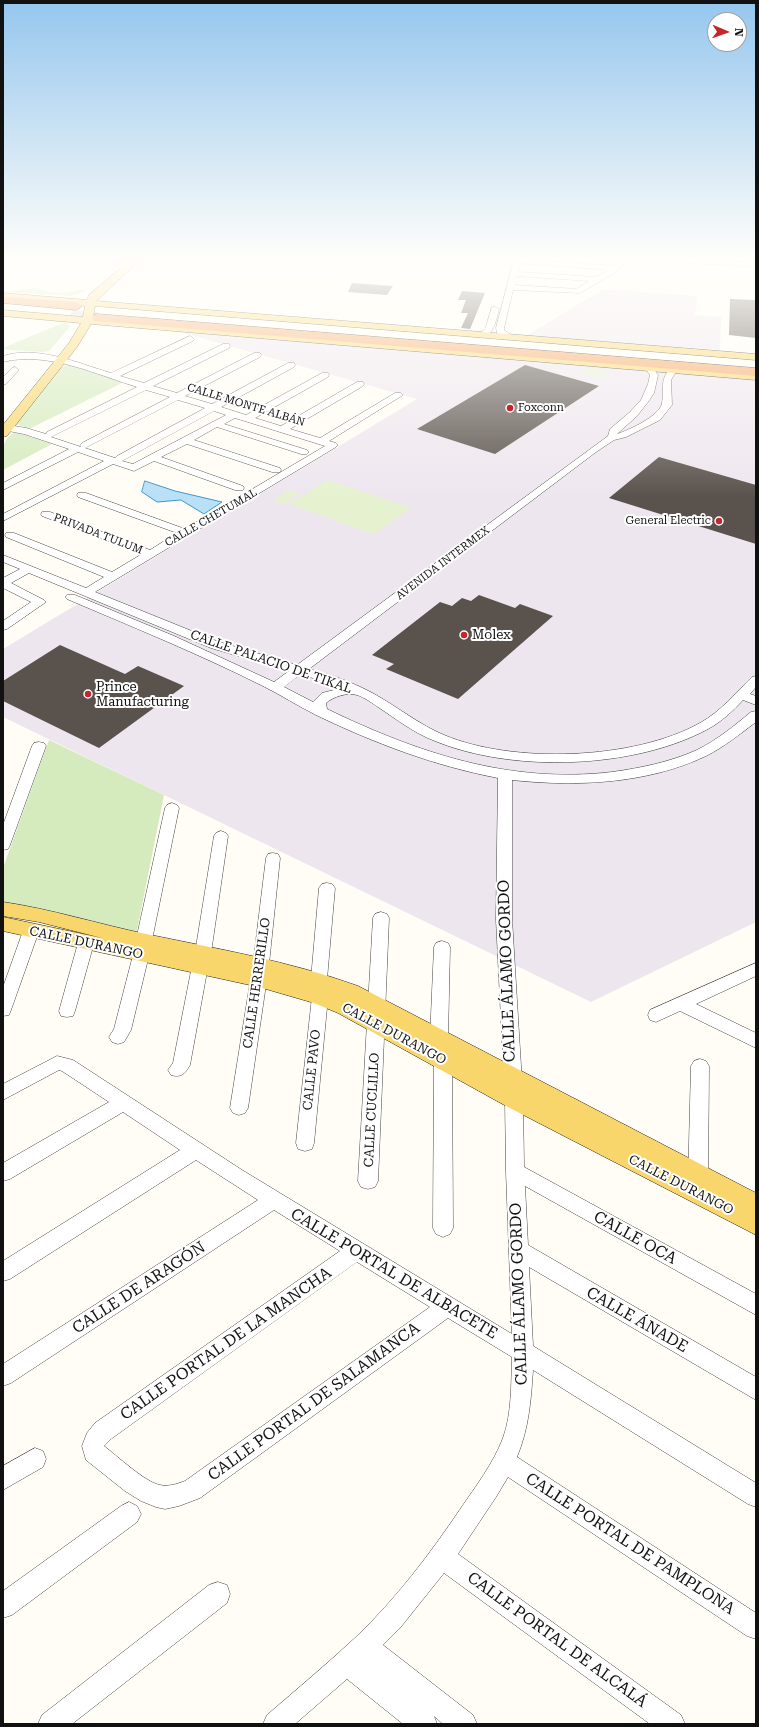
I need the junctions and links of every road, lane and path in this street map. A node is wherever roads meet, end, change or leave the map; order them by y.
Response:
1 (78, 337) edge
2 (300, 337) edge
3 (370, 337) edge
4 (404, 337) edge
5 (435, 337) edge
6 (442, 337) edge
7 (451, 337) edge
8 (510, 337) edge
9 (412, 338) junction
10 (190, 339) dead end
11 (435, 345) junction
12 (226, 346) dead end
13 (499, 351) junction
14 (682, 351) junction
15 (257, 355) dead end
16 (520, 357) junction
17 (756, 357) edge
18 (3, 359) edge
19 (56, 359) junction
20 (738, 360) junction
21 (756, 362) edge
22 (291, 365) dead end
23 (649, 368) junction
24 (15, 370) dead end
25 (672, 370) junction
26 (756, 372) edge
27 (325, 375) dead end
28 (112, 376) junction
29 (756, 377) edge
30 (3, 382) edge
31 (360, 384) dead end
32 (144, 386) junction
33 (398, 395) dead end
34 (178, 396) junction
35 (213, 407) junction
36 (235, 414) junction
37 (248, 418) junction
38 (216, 424) junction
39 (4, 427) edge
40 (283, 429) junction
41 (50, 434) dead end
42 (610, 438) junction
43 (186, 440) junction
44 (327, 443) junction
45 (80, 447) junction
46 (304, 452) dead end
47 (154, 458) junction
48 (115, 460) junction
49 (276, 470) dead end
50 (3, 487) edge
51 (240, 488) dead end
52 (82, 495) dead end
53 (46, 514) dead end
54 (3, 518) edge
55 (186, 533) junction
56 (10, 535) dead end
57 (151, 554) junction
58 (3, 558) edge
59 (3, 568) edge
60 (29, 568) junction
61 (18, 574) junction
62 (113, 577) junction
63 (3, 584) edge
64 (87, 592) junction
65 (3, 626) edge
66 (300, 670) junction
67 (756, 680) edge
68 (275, 687) junction
69 (356, 690) junction
70 (741, 695) junction
71 (756, 701) edge
72 (321, 712) junction
73 (756, 715) edge
74 (39, 746) dead end
75 (505, 775) junction
76 (172, 808) dead end
77 (221, 836) dead end
78 (3, 845) edge
79 (273, 858) dead end
80 (327, 888) dead end
81 (3, 909) edge
82 (381, 918) dead end
83 (3, 924) edge
84 (31, 931) junction
85 (86, 943) junction
86 (442, 947) dead end
87 (142, 948) junction
88 (202, 960) junction
89 (756, 969) edge
90 (260, 972) junction
91 (319, 988) junction
92 (681, 1004) junction
93 (3, 1010) edge
94 (67, 1011) dead end
95 (377, 1014) junction
96 (656, 1015) dead end
97 (118, 1036) dead end
98 (439, 1038) junction
99 (756, 1041) edge
100 (443, 1060) junction
101 (700, 1066) dead end
102 (177, 1070) dead end
103 (512, 1076) junction
104 (3, 1093) edge
105 (514, 1099) junction
106 (123, 1103) junction
107 (239, 1108) dead end
108 (305, 1143) dead end
109 (196, 1150) junction
110 (515, 1171) junction
111 (3, 1173) edge
112 (368, 1181) dead end
113 (698, 1185) junction
114 (273, 1200) junction
115 (756, 1205) edge
116 (756, 1224) edge
117 (443, 1228) dead end
118 (518, 1250) junction
119 (356, 1252) junction
120 (3, 1272) edge
121 (756, 1305) edge
122 (447, 1307) junction
123 (523, 1352) junction
124 (4, 1376) edge
125 (756, 1389) edge
126 (35, 1459) dead end
127 (504, 1461) junction
128 (3, 1479) edge
129 (180, 1495) joint
130 (756, 1496) edge
131 (129, 1514) dead end
132 (442, 1557) junction
133 (218, 1594) dead end
134 (3, 1606) edge
135 (756, 1627) edge
136 (356, 1654) junction
137 (51, 1724) edge
138 (276, 1724) edge
139 (424, 1724) edge
140 (464, 1724) edge
141 (672, 1724) edge

1 - 19 main road
2 - 16 main road
3 - 9 highway
4 - 9 highway
5 - 9 highway
6 - 11 highway
7 - 20 highway
8 - 14 main road
9 - 11 highway
10 - 28 street
11 - 13 highway
12 - 32 street
13 - 16 highway
13 - 26 highway
14 - 17 main road
14 - 20 highway
15 - 34 street
16 - 23 main road
18 - 19 street, CALLE MONTE ALBÁN
19 - 28 street, CALLE MONTE ALBÁN
19 - 39 main road
20 - 21 highway
22 - 35 street
23 - 25 main road
23 - 42 street, AVENIDA INTERMEX
24 - 30 street
25 - 29 main road
25 - 42 street, AVENIDA INTERMEX
27 - 37 street
28 - 32 street, CALLE MONTE ALBÁN
31 - 40 street
32 - 34 street, CALLE MONTE ALBÁN
32 - 41 street
33 - 44 street, CALLE CHETUMAL
34 - 35 street, CALLE MONTE ALBÁN
34 - 45 street
35 - 36 street, CALLE MONTE ALBÁN
35 - 48 street
36 - 37 street, CALLE MONTE ALBÁN
36 - 38 street
37 - 40 street, CALLE MONTE ALBÁN
38 - 43 street
38 - 46 street
39 - 45 street
40 - 44 street, CALLE MONTE ALBÁN
42 - 66 street, AVENIDA INTERMEX
43 - 47 street
43 - 49 street
44 - 55 street, CALLE CHETUMAL
45 - 48 street
45 - 50 street
47 - 48 street
47 - 51 street
48 - 54 street
52 - 55 street
53 - 57 street, PRIVADA TULUM
55 - 57 street, CALLE CHETUMAL
56 - 62 street
57 - 62 street, CALLE CHETUMAL
58 - 60 street, CALLE PALACIO DE TIKAL
59 - 61 street, CALLE PALACIO DE TIKAL
60 - 61 street
60 - 64 street, CALLE PALACIO DE TIKAL
61 - 63 street
61 - 68 street, CALLE PALACIO DE TIKAL
62 - 64 street, CALLE CHETUMAL
63 - 65 street
64 - 66 street, CALLE PALACIO DE TIKAL
66 - 68 street, AVENIDA INTERMEX
66 - 69 street, CALLE PALACIO DE TIKAL
67 - 70 street, CALLE PALACIO DE TIKAL
68 - 72 street, CALLE PALACIO DE TIKAL
69 - 70 street, CALLE PALACIO DE TIKAL
69 - 72 street
70 - 71 street
72 - 75 street, CALLE PALACIO DE TIKAL
73 - 75 street, CALLE PALACIO DE TIKAL
74 - 78 street
75 - 103 street, CALLE ÁLAMO GORDO
76 - 87 street
77 - 88 street
79 - 90 street, CALLE HERRERILLO
80 - 91 street, CALLE PAVO
81 - 87 main road, CALLE DURANGO
82 - 95 street, CALLE CUCLILLO
83 - 84 main road, CALLE DURANGO
84 - 85 main road, CALLE DURANGO
84 - 93 street
85 - 87 main road, CALLE DURANGO
85 - 94 street
86 - 98 street
87 - 88 main road, CALLE DURANGO
87 - 97 street
88 - 90 main road, CALLE DURANGO
88 - 102 street
89 - 92 street
90 - 91 main road, CALLE DURANGO
90 - 107 street, CALLE HERRERILLO
91 - 95 main road, CALLE DURANGO
91 - 108 street, CALLE PAVO
92 - 96 street
92 - 99 street
95 - 98 main road, CALLE DURANGO
95 - 100 main road, CALLE DURANGO
95 - 112 street, CALLE CUCLILLO
98 - 103 main road, CALLE DURANGO
100 - 105 main road, CALLE DURANGO
100 - 117 street
101 - 113 street
103 - 105 street, CALLE ÁLAMO GORDO
103 - 113 main road, CALLE DURANGO
104 - 106 street, CALLE PORTAL DE ALBACETE
105 - 110 street, CALLE ÁLAMO GORDO
105 - 113 main road, CALLE DURANGO
106 - 109 street, CALLE PORTAL DE ALBACETE
106 - 111 street
109 - 114 street, CALLE PORTAL DE ALBACETE
109 - 120 street
110 - 118 street, CALLE ÁLAMO GORDO
110 - 121 street, CALLE OCA
113 - 115 main road, CALLE DURANGO
113 - 116 main road, CALLE DURANGO
114 - 119 street, CALLE PORTAL DE ALBACETE
114 - 124 street, CALLE DE ARAGÓN
118 - 123 street, CALLE ÁLAMO GORDO
118 - 125 street, CALLE ÁNADE
119 - 122 street, CALLE PORTAL DE ALBACETE
119 - 129 street, CALLE PORTAL DE LA MANCHA
122 - 123 street, CALLE PORTAL DE ALBACETE
122 - 129 street, CALLE PORTAL DE SALAMANCA
123 - 127 street, CALLE ÁLAMO GORDO
123 - 130 street, CALLE PORTAL DE ALBACETE
126 - 128 street
127 - 132 street, CALLE ÁLAMO GORDO
127 - 135 street, CALLE PORTAL DE PAMPLONA
131 - 134 street
132 - 136 street, CALLE ÁLAMO GORDO
132 - 141 street, CALLE PORTAL DE ALCALÁ
133 - 137 street
136 - 138 street, CALLE ÁLAMO GORDO
136 - 139 street
136 - 140 street

